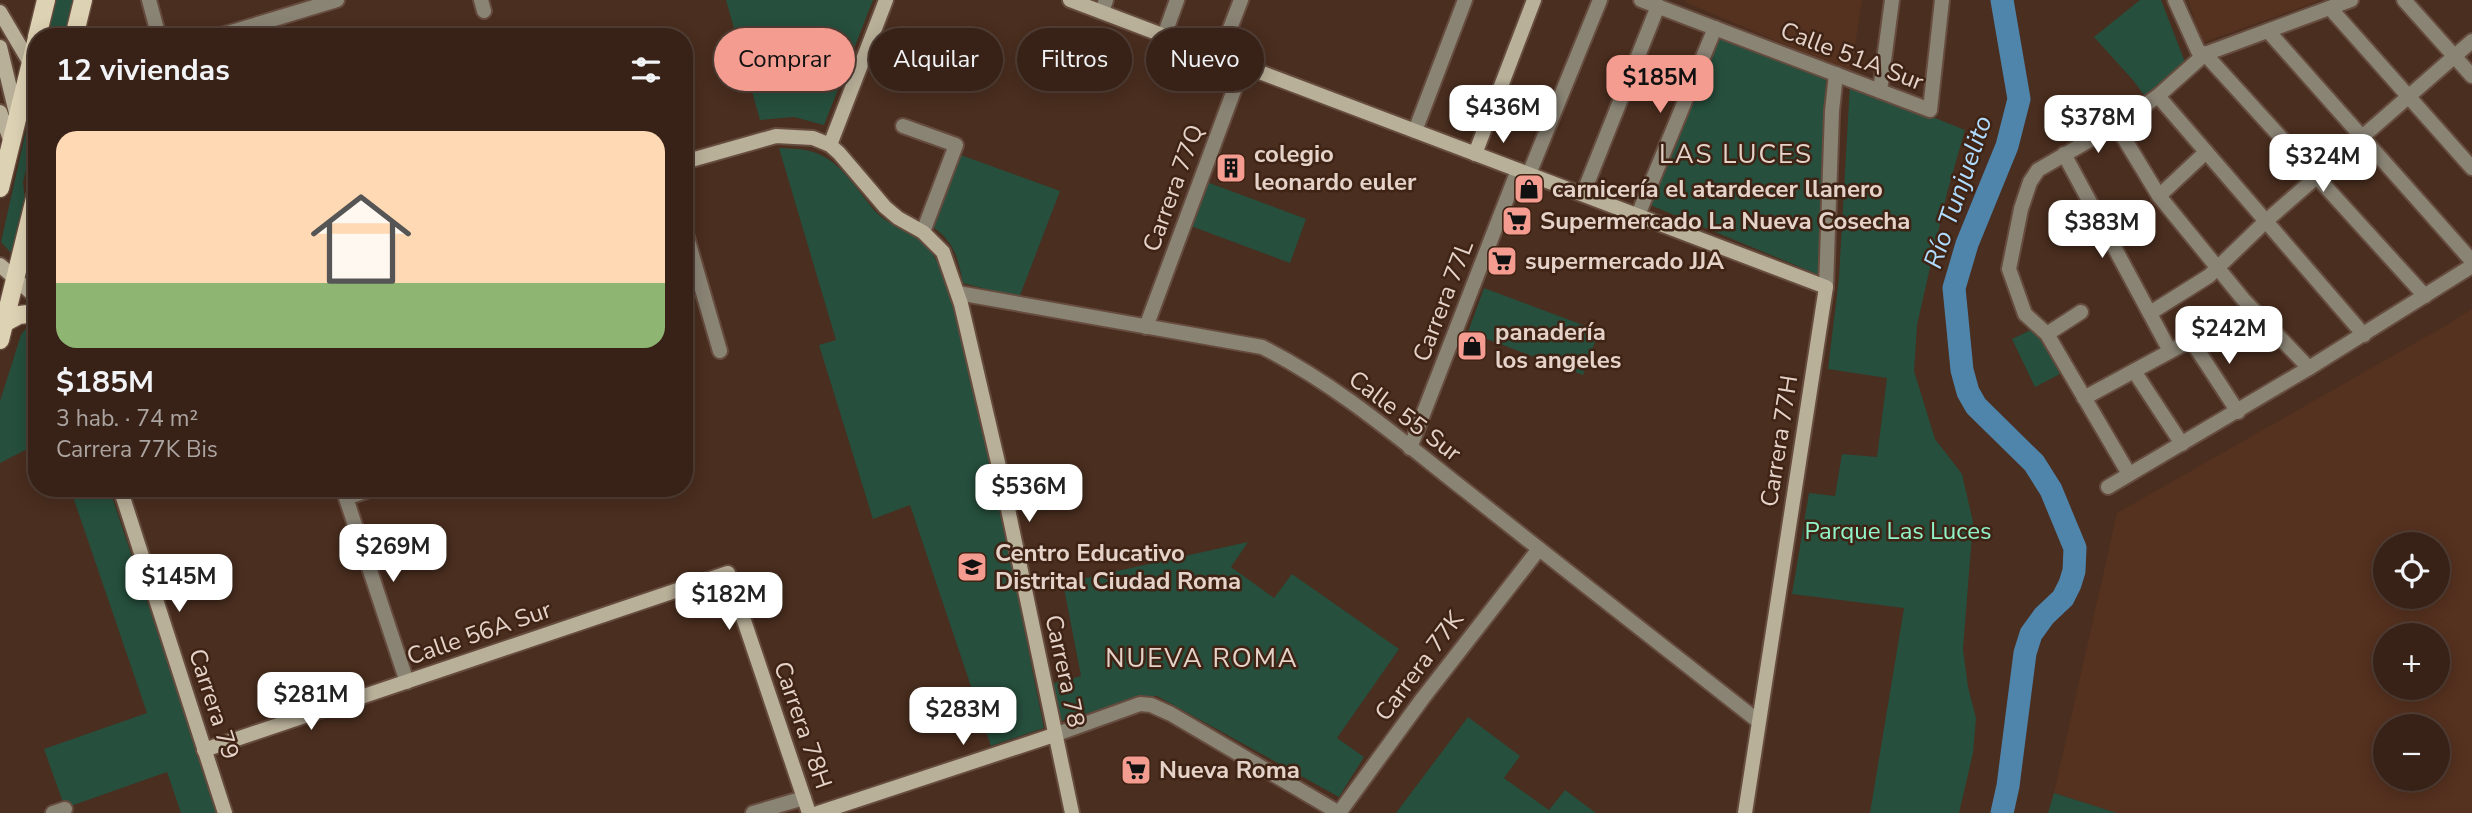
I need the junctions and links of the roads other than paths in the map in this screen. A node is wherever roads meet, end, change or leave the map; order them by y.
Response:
1 (46, 0) edge
2 (83, 0) edge
3 (149, 0) edge
4 (337, 0) edge
5 (886, 0) edge
6 (1070, 0) edge
7 (1177, 0) edge
8 (1241, 0) edge
9 (1465, 0) edge
10 (1534, 0) edge
11 (1600, 0) edge
12 (1641, 0) edge
13 (1892, 0) edge
14 (1942, 0) edge
15 (2175, 0) edge
16 (2351, 0) edge
17 (2404, 0) edge
18 (1104, 6) edge
19 (1658, 6) junction
20 (1676, 6) edge
21 (2330, 8) junction
22 (0, 12) edge
23 (39, 28) edge
24 (76, 28) edge
25 (157, 28) edge
26 (245, 28) edge
27 (1148, 28) edge
28 (1167, 28) edge
29 (1230, 28) edge
30 (1714, 28) junction
31 (2269, 30) junction
32 (2472, 41) edge
33 (0, 47) edge
34 (2204, 54) junction
35 (2454, 56) junction
36 (28, 60) edge
37 (1264, 74) edge
38 (1836, 74) junction
39 (2472, 76) edge
40 (21, 78) edge
41 (1234, 91) edge
42 (1881, 91) junction
43 (2158, 96) junction
44 (2409, 96) junction
45 (9, 115) edge
46 (903, 125) dead end
47 (2116, 125) junction
48 (1415, 131) junction
49 (2362, 136) junction
50 (830, 145) junction
51 (2206, 152) junction
52 (2064, 153) junction
53 (1475, 154) junction
54 (693, 159) edge
55 (2472, 168) edge
56 (1524, 172) junction
57 (2316, 176) junction
58 (0, 188) edge
59 (1583, 194) junction
60 (2159, 196) junction
61 (1638, 215) junction
62 (2266, 221) junction
63 (28, 225) edge
64 (923, 232) junction
65 (693, 258) edge
66 (2472, 264) edge
67 (0, 265) edge
68 (2216, 266) junction
69 (15, 279) junction
70 (1826, 287) junction
71 (28, 290) edge
72 (958, 293) junction
73 (2425, 296) junction
74 (2081, 312) dead end
75 (2150, 313) junction
76 (28, 314) edge
77 (1146, 327) junction
78 (2, 331) edge
79 (2047, 334) junction
80 (2364, 335) junction
81 (720, 351) dead end
82 (2170, 351) junction
83 (2309, 368) junction
84 (2134, 370) junction
85 (2084, 398) junction
86 (2238, 412) junction
87 (2182, 444) junction
88 (1410, 448) junction
89 (2129, 474) junction
90 (2108, 487) dead end
91 (123, 497) edge
92 (349, 497) edge
93 (1539, 549) junction
94 (727, 573) joint
95 (407, 682) junction
96 (1758, 721) junction
97 (1054, 735) junction
98 (205, 750) junction
99 (804, 798) junction
100 (225, 813) edge
101 (753, 813) edge
102 (809, 813) edge
103 (818, 813) edge
104 (1072, 813) edge
105 (1339, 813) edge
106 (1745, 813) edge

1 - 23 main road
2 - 24 main road
3 - 25 street
4 - 26 street
5 - 50 street
6 - 18 street
7 - 28 street
8 - 29 street
9 - 48 street
10 - 53 street
11 - 56 street, Carrera 77L
12 - 19 street, Calle 51A Sur
13 - 42 street
14 - 42 street, Calle 51A Sur
15 - 34 street
16 - 21 street
17 - 35 street
18 - 27 street
19 - 20 street, Calle 51A Sur
19 - 59 street
20 - 30 street, Calle 51A Sur
21 - 31 street
21 - 44 street
22 - 40 street
30 - 38 street, Calle 51A Sur
30 - 61 street
31 - 34 street
31 - 49 street
32 - 35 street
33 - 40 street
34 - 43 street
34 - 57 street
35 - 39 street
35 - 44 street
36 - 40 main road
37 - 48 street
38 - 42 street, Calle 51A Sur
38 - 70 street, Carrera 77H
40 - 45 main road
41 - 77 street, Carrera 77Q
43 - 47 street
43 - 51 street
44 - 49 street
44 - 55 street
45 - 58 main road
46 - 64 street
47 - 52 street
47 - 60 street
48 - 53 street
49 - 57 street
49 - 66 street
50 - 54 street
50 - 64 street, Carrera 78
51 - 60 street
51 - 62 street
52 - 75 street
52 - 79 street
53 - 56 street
56 - 59 street
56 - 88 street, Carrera 77L
57 - 62 street
57 - 73 street
59 - 61 street
60 - 68 street
61 - 70 street
62 - 68 street
62 - 80 street
63 - 69 main road
64 - 72 street, Carrera 78
65 - 81 street
66 - 73 street
67 - 69 street
68 - 75 street
68 - 83 street
69 - 71 street
69 - 78 main road
70 - 96 street, Carrera 77H
72 - 77 street, Calle 55 Sur
72 - 97 street, Carrera 78
73 - 80 street
74 - 79 street
75 - 82 street
76 - 78 main road
77 - 88 street, Calle 55 Sur
79 - 85 street
80 - 83 street
82 - 84 street
82 - 86 street
83 - 86 street
84 - 85 street
84 - 87 street
85 - 89 street
86 - 87 street
87 - 89 street
88 - 93 street, Calle 55 Sur
89 - 90 street
91 - 98 street, Carrera 79
92 - 95 street
93 - 96 street, Calle 55 Sur
93 - 105 street, Carrera 77K
94 - 95 street, Calle 56A Sur
94 - 99 street, Carrera 78H
95 - 98 street, Calle 56A Sur
96 - 106 street, Carrera 77H
97 - 103 street
97 - 104 street, Carrera 78
97 - 105 street
98 - 100 street, Carrera 79
99 - 101 street
99 - 102 street, Carrera 78H

